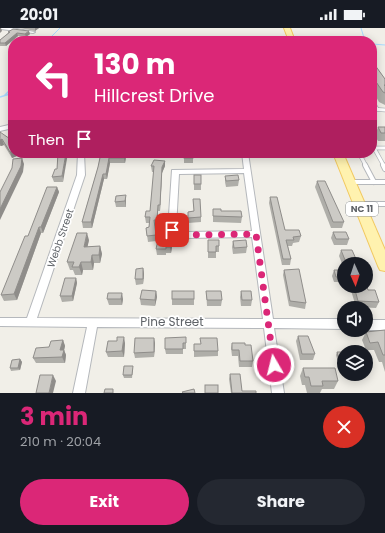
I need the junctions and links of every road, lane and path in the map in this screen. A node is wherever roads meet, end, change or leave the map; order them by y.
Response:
1 (1, 28) edge
2 (33, 32) dead end
3 (378, 109) edge
4 (385, 110) edge
5 (377, 155) edge
6 (81, 158) edge
7 (246, 158) edge
8 (340, 158) edge
9 (362, 158) edge
10 (385, 169) edge
11 (248, 171) junction
12 (350, 182) junction
13 (374, 182) junction
14 (385, 182) edge
15 (360, 204) junction
16 (385, 204) edge
17 (256, 234) junction
18 (385, 266) edge
19 (31, 321) junction
20 (0, 322) edge
21 (93, 322) junction
22 (268, 323) junction
23 (337, 324) edge
24 (373, 325) edge
25 (385, 325) edge
26 (79, 393) edge
27 (278, 393) edge

1 - 2 street
3 - 4 lane
5 - 10 lane
6 - 19 street, Webb Street
7 - 11 street
8 - 12 main road, NC 11
9 - 13 lane
11 - 17 street
11 - 17 street
12 - 13 lane
12 - 15 main road, NC 11
13 - 14 lane
15 - 16 lane
15 - 18 main road, NC 11
17 - 22 street
19 - 20 street, Pine Street
19 - 21 street, Pine Street
21 - 22 street, Pine Street
21 - 26 street
22 - 23 street, Pine Street
22 - 27 street
24 - 25 street

